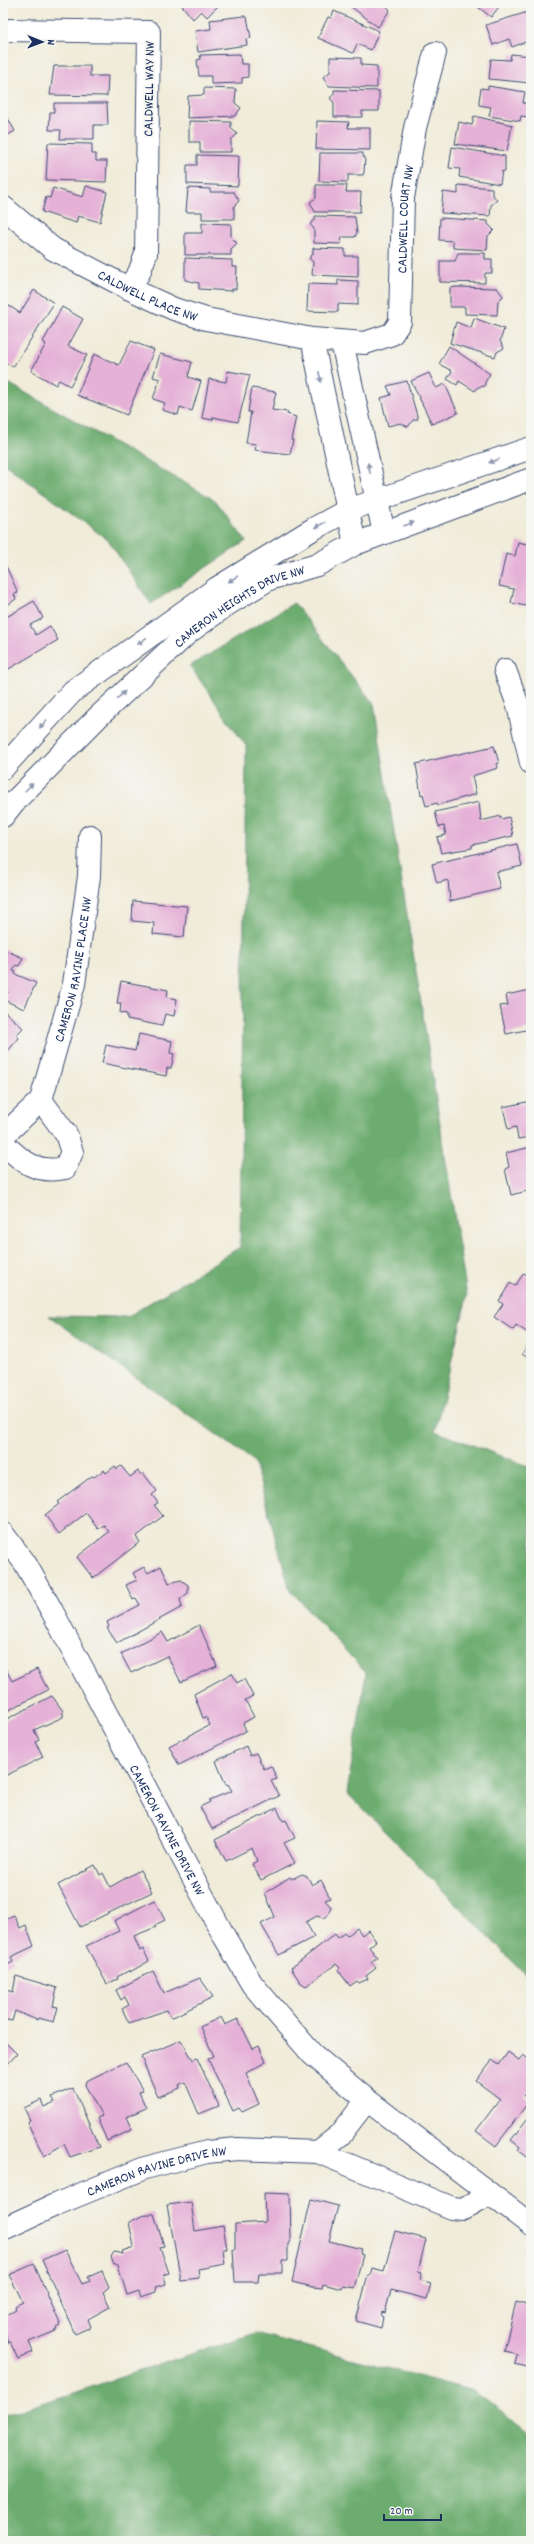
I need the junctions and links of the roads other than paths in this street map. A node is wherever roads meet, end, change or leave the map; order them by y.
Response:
1 (3, 30) edge
2 (435, 53) dead end
3 (3, 207) edge
4 (128, 288) junction
5 (312, 339) junction
6 (342, 342) junction
7 (531, 448) edge
8 (531, 479) edge
9 (376, 502) junction
10 (348, 510) junction
11 (384, 533) junction
12 (356, 544) junction
13 (181, 625) junction
14 (505, 670) dead end
15 (531, 763) edge
16 (3, 768) edge
17 (3, 816) edge
18 (90, 836) dead end
19 (41, 1100) junction
20 (3, 1136) edge
21 (3, 1143) edge
22 (3, 1534) edge
23 (367, 2100) junction
24 (318, 2152) junction
25 (489, 2194) junction
26 (531, 2225) edge
27 (3, 2229) edge

1 - 4 street, CALDWELL WAY NW
2 - 6 street, CALDWELL COURT NW
3 - 4 street, CALDWELL PLACE NW
4 - 5 street, CALDWELL PLACE NW
5 - 6 street, CALDWELL PLACE NW
5 -> 10 street
9 -> 6 street
7 -> 9 street, CAMERON HEIGHTS DRIVE NW
11 -> 8 street, CAMERON HEIGHTS DRIVE NW
9 - 10 street, CAMERON HEIGHTS DRIVE NW
9 - 11 street
10 - 12 street
10 -> 13 street, CAMERON HEIGHTS DRIVE NW
11 - 12 street, CAMERON HEIGHTS DRIVE NW
12 - 13 street, CAMERON HEIGHTS DRIVE NW
13 -> 16 street, CAMERON HEIGHTS DRIVE NW
17 -> 13 street, CAMERON HEIGHTS DRIVE NW
14 - 15 street
18 - 19 street, CAMERON RAVINE PLACE NW
19 - 20 street
19 - 21 street
22 - 23 street, CAMERON RAVINE DRIVE NW
23 - 24 street
23 - 25 street, CAMERON RAVINE DRIVE NW
24 - 25 street, CAMERON RAVINE DRIVE NW
24 - 27 street, CAMERON RAVINE DRIVE NW
25 - 26 street, CAMERON RAVINE DRIVE NW

